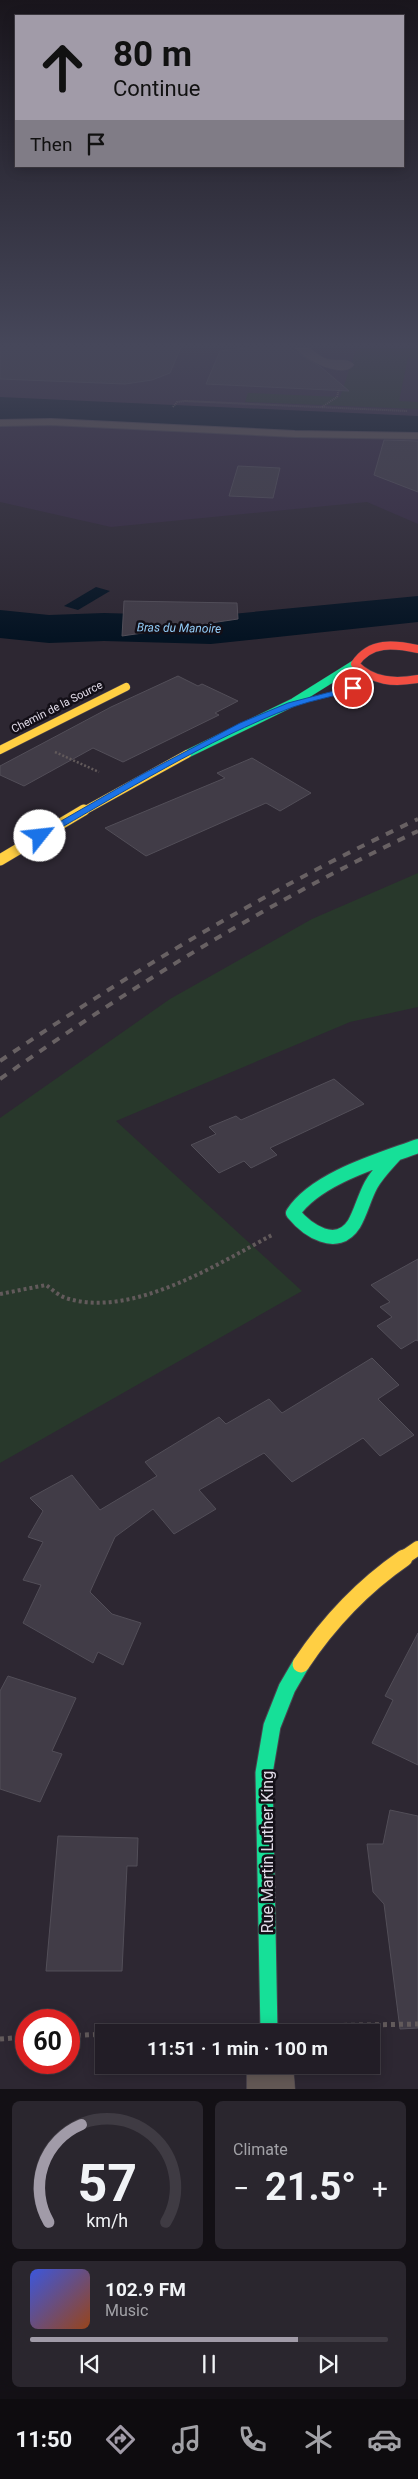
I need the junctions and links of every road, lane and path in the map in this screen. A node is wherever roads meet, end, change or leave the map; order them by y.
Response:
1 (418, 639) edge
2 (396, 645) junction
3 (418, 649) edge
4 (355, 664) junction
5 (412, 682) edge
6 (366, 685) dead end
7 (126, 687) dead end
8 (330, 694) dead end
9 (292, 705) junction
10 (22, 738) junction
11 (0, 750) edge
12 (144, 776) junction
13 (0, 860) edge
14 (418, 1146) edge
15 (395, 1155) junction
16 (298, 1222) junction
17 (0, 1294) edge
18 (418, 1548) edge
19 (269, 2024) edge
20 (80, 2035) edge
21 (95, 2035) edge
22 (0, 2038) edge
23 (15, 2038) edge
24 (270, 2074) edge
25 (271, 2089) edge

1 - 2 main road
2 - 3 main road
2 - 4 main road
4 - 5 main road
4 - 9 main road
5 - 6 main road
7 - 10 main road, Chemin de la Source
8 - 9 main road
9 - 12 main road
10 - 11 main road, Chemin de la Source
10 - 12 path
12 - 13 main road
14 - 15 main road
15 - 16 main road
15 - 16 main road
16 - 17 path
18 - 19 main road, Rue Martin Luther King
20 - 21 path
22 - 23 path
24 - 25 street

